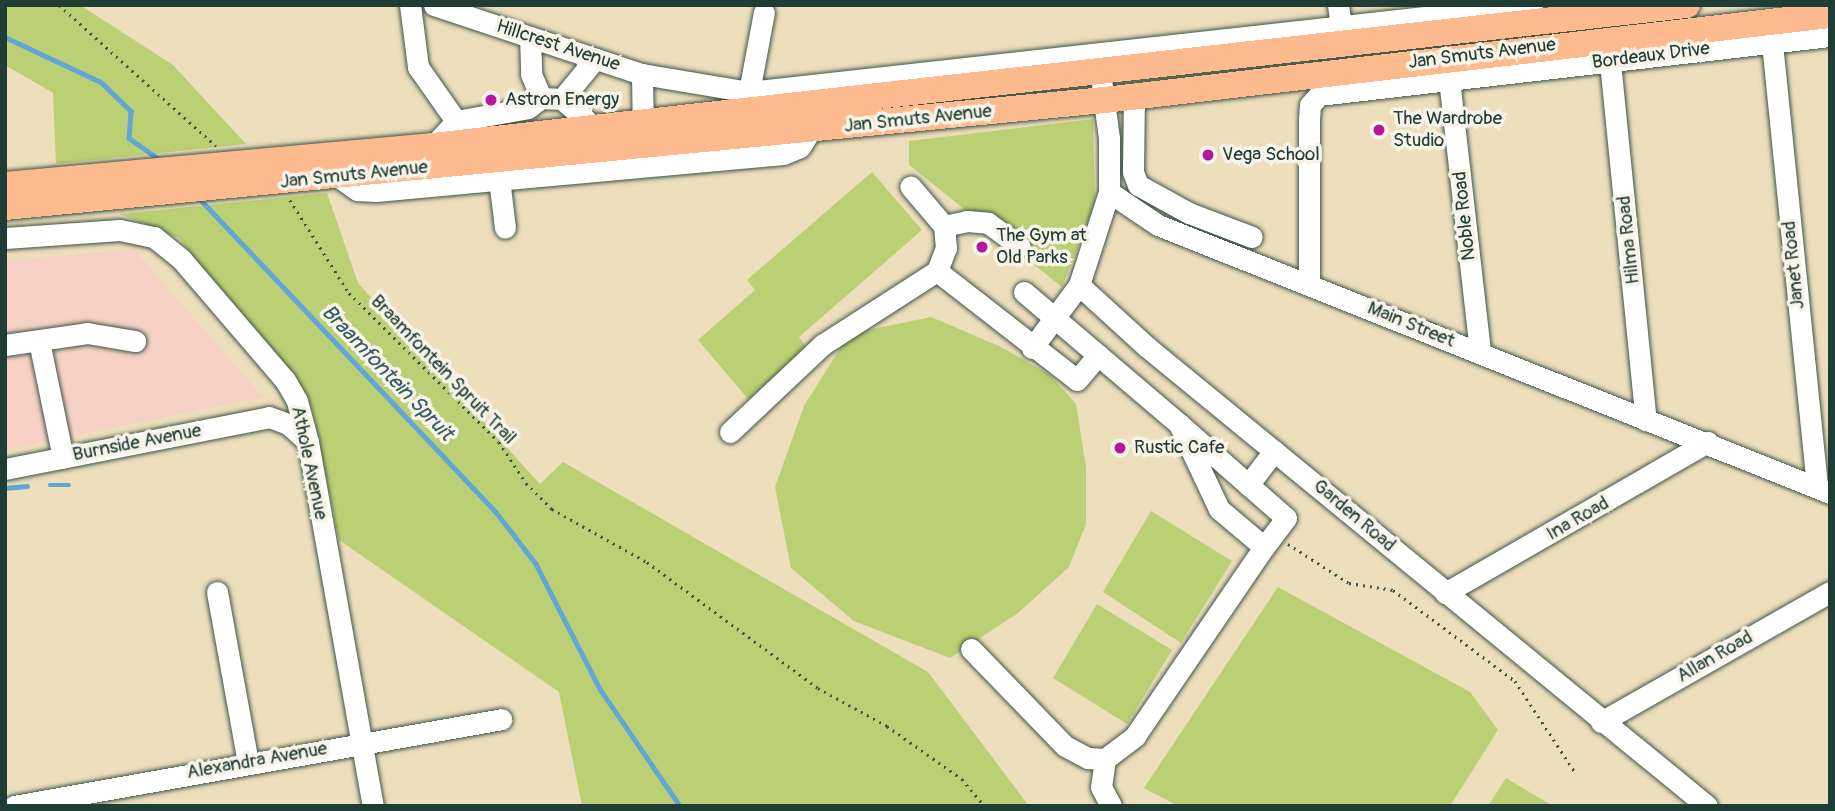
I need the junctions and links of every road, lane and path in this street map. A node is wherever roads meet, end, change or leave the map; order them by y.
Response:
1 (59, 5) edge
2 (410, 5) edge
3 (434, 5) edge
4 (1532, 5) edge
5 (1687, 5) edge
6 (764, 12) dead end
7 (1830, 15) edge
8 (1340, 16) edge
9 (1830, 36) edge
10 (530, 37) junction
11 (1772, 43) junction
12 (595, 59) junction
13 (1610, 62) junction
14 (642, 74) junction
15 (1099, 74) junction
16 (1449, 79) junction
17 (749, 92) junction
18 (1134, 96) junction
19 (552, 99) junction
20 (1105, 100) junction
21 (810, 118) junction
22 (456, 121) junction
23 (595, 128) junction
24 (642, 135) junction
25 (433, 146) junction
26 (230, 171) junction
27 (337, 176) junction
28 (499, 179) junction
29 (279, 183) junction
30 (139, 184) junction
31 (5, 185) edge
32 (910, 186) dead end
33 (1109, 192) junction
34 (5, 206) edge
35 (1189, 213) junction
36 (944, 226) junction
37 (505, 228) dead end
38 (1181, 234) junction
39 (5, 237) edge
40 (1252, 237) dead end
41 (1020, 246) dead end
42 (937, 271) junction
43 (1309, 283) junction
44 (1079, 285) junction
45 (1024, 292) dead end
46 (1056, 320) junction
47 (39, 341) junction
48 (135, 341) dead end
49 (5, 345) edge
50 (1032, 348) junction
51 (1480, 353) junction
52 (1098, 355) junction
53 (285, 380) junction
54 (269, 417) junction
55 (1646, 420) junction
56 (1179, 424) junction
57 (730, 432) dead end
58 (308, 442) junction
59 (1708, 442) junction
60 (1274, 451) junction
61 (63, 458) junction
62 (5, 469) edge
63 (1248, 485) junction
64 (1823, 490) edge
65 (1268, 541) junction
66 (217, 592) dead end
67 (1830, 592) edge
68 (1445, 593) junction
69 (971, 649) dead end
70 (501, 719) dead end
71 (1601, 722) junction
72 (361, 742) junction
73 (1105, 759) junction
74 (248, 762) junction
75 (1575, 772) dead end
76 (14, 806) edge
77 (373, 806) edge
78 (985, 806) edge
79 (1111, 806) edge
80 (1707, 806) edge

1 - 26 path
2 - 22 street
3 - 10 street, Hillcrest Avenue
4 - 8 street
5 - 15 main road, Jan Smuts Avenue
6 - 17 street
7 - 18 main road, Jan Smuts Avenue
8 - 17 street
9 - 11 street, Bordeaux Drive
10 - 12 street, Hillcrest Avenue
10 - 19 street
11 - 13 street, Bordeaux Drive
11 - 64 street, Janet Road
12 - 14 street, Hillcrest Avenue
12 - 19 street
13 - 16 street, Bordeaux Drive
13 - 55 street, Hilma Road
14 - 17 street, Hillcrest Avenue
14 - 24 street, Hillcrest Avenue
15 - 20 street
15 - 21 main road, Jan Smuts Avenue
16 - 43 street, Bordeaux Drive
16 - 51 street, Noble Road
18 - 20 main road, Jan Smuts Avenue
18 - 35 street
19 - 22 street
19 - 23 street
20 - 21 main road, Jan Smuts Avenue
20 - 33 street
21 - 24 main road, Jan Smuts Avenue
21 - 28 street
22 - 25 street
23 - 24 main road, Jan Smuts Avenue
23 - 25 main road, Jan Smuts Avenue
24 - 27 main road, Jan Smuts Avenue
25 - 26 main road, Jan Smuts Avenue
26 - 29 main road, Jan Smuts Avenue
26 - 30 main road, Jan Smuts Avenue
27 - 28 street
27 - 29 main road, Jan Smuts Avenue
28 - 37 street
29 - 78 path, Braamfontein Spruit Trail
30 - 31 main road, Jan Smuts Avenue
30 - 34 main road, Jan Smuts Avenue
32 - 36 street
33 - 38 street, Main Street
33 - 44 street
35 - 38 street
35 - 40 street
36 - 41 street
36 - 42 street
38 - 43 street, Main Street
39 - 53 street, Athole Avenue
42 - 50 street
42 - 57 street
43 - 51 street, Main Street
44 - 46 street
44 - 60 street, Garden Road
45 - 46 street
46 - 50 street
46 - 52 street
47 - 48 street
47 - 49 street
47 - 61 street
50 - 52 street
51 - 55 street, Main Street
52 - 56 street
53 - 54 street
53 - 58 street, Athole Avenue
54 - 58 street
54 - 61 street, Burnside Avenue
55 - 59 street, Main Street
56 - 63 street
56 - 65 street
58 - 72 street, Athole Avenue
59 - 64 street, Main Street
59 - 68 street, Ina Road
60 - 63 street
60 - 68 street, Garden Road
61 - 62 street, Burnside Avenue
63 - 65 street
65 - 73 street
65 - 75 path
66 - 74 street
67 - 71 street, Allan Road
68 - 71 street, Garden Road
69 - 73 street
70 - 72 street, Alexandra Avenue
71 - 80 street, Garden Road
72 - 74 street, Alexandra Avenue
72 - 77 street, Athole Avenue
73 - 79 street
74 - 76 street, Alexandra Avenue

